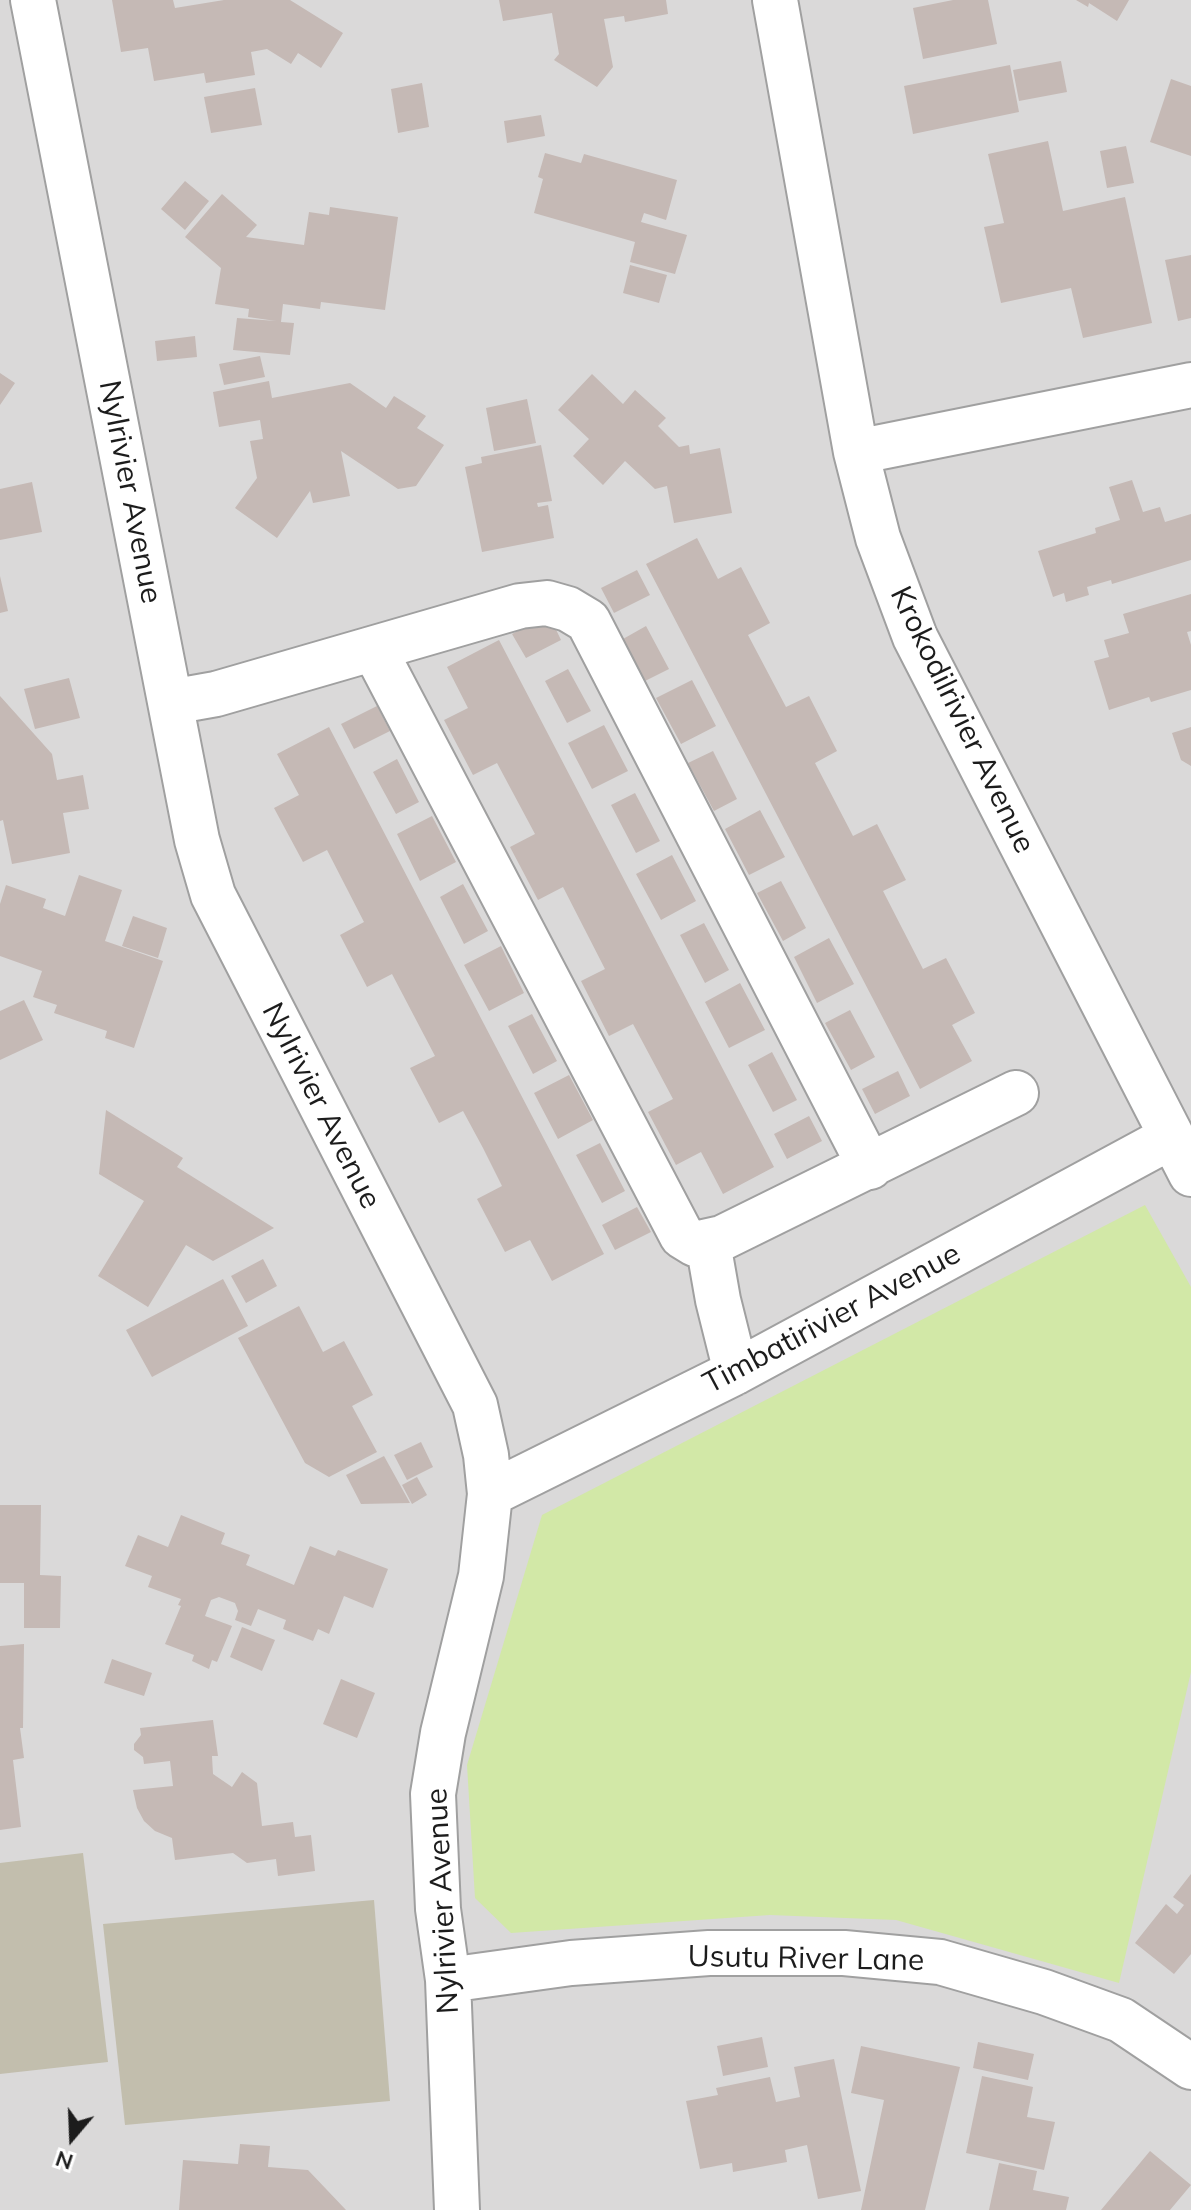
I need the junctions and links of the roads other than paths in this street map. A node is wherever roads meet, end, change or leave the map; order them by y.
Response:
1 (33, 0) edge
2 (775, 0) edge
3 (1191, 385) edge
4 (856, 452) junction
5 (374, 649) junction
6 (171, 702) junction
7 (1016, 1093) dead end
8 (1181, 1155) edge
9 (870, 1167) junction
10 (708, 1243) junction
11 (736, 1372) junction
12 (490, 1494) junction
13 (448, 1980) junction
14 (1191, 2067) edge
15 (457, 2210) edge

1 - 6 street, Nylrivier Avenue
2 - 4 street, Krokodilrivier Avenue
3 - 4 street
4 - 8 street, Krokodilrivier Avenue
5 - 6 street
5 - 9 street
5 - 10 street
6 - 12 street, Nylrivier Avenue
7 - 9 street
8 - 11 street, Timbatirivier Avenue
9 - 10 street
10 - 11 street
11 - 12 street, Timbatirivier Avenue
12 - 13 street, Nylrivier Avenue
13 - 14 street, Usutu River Lane
13 - 15 street, Nylrivier Avenue

